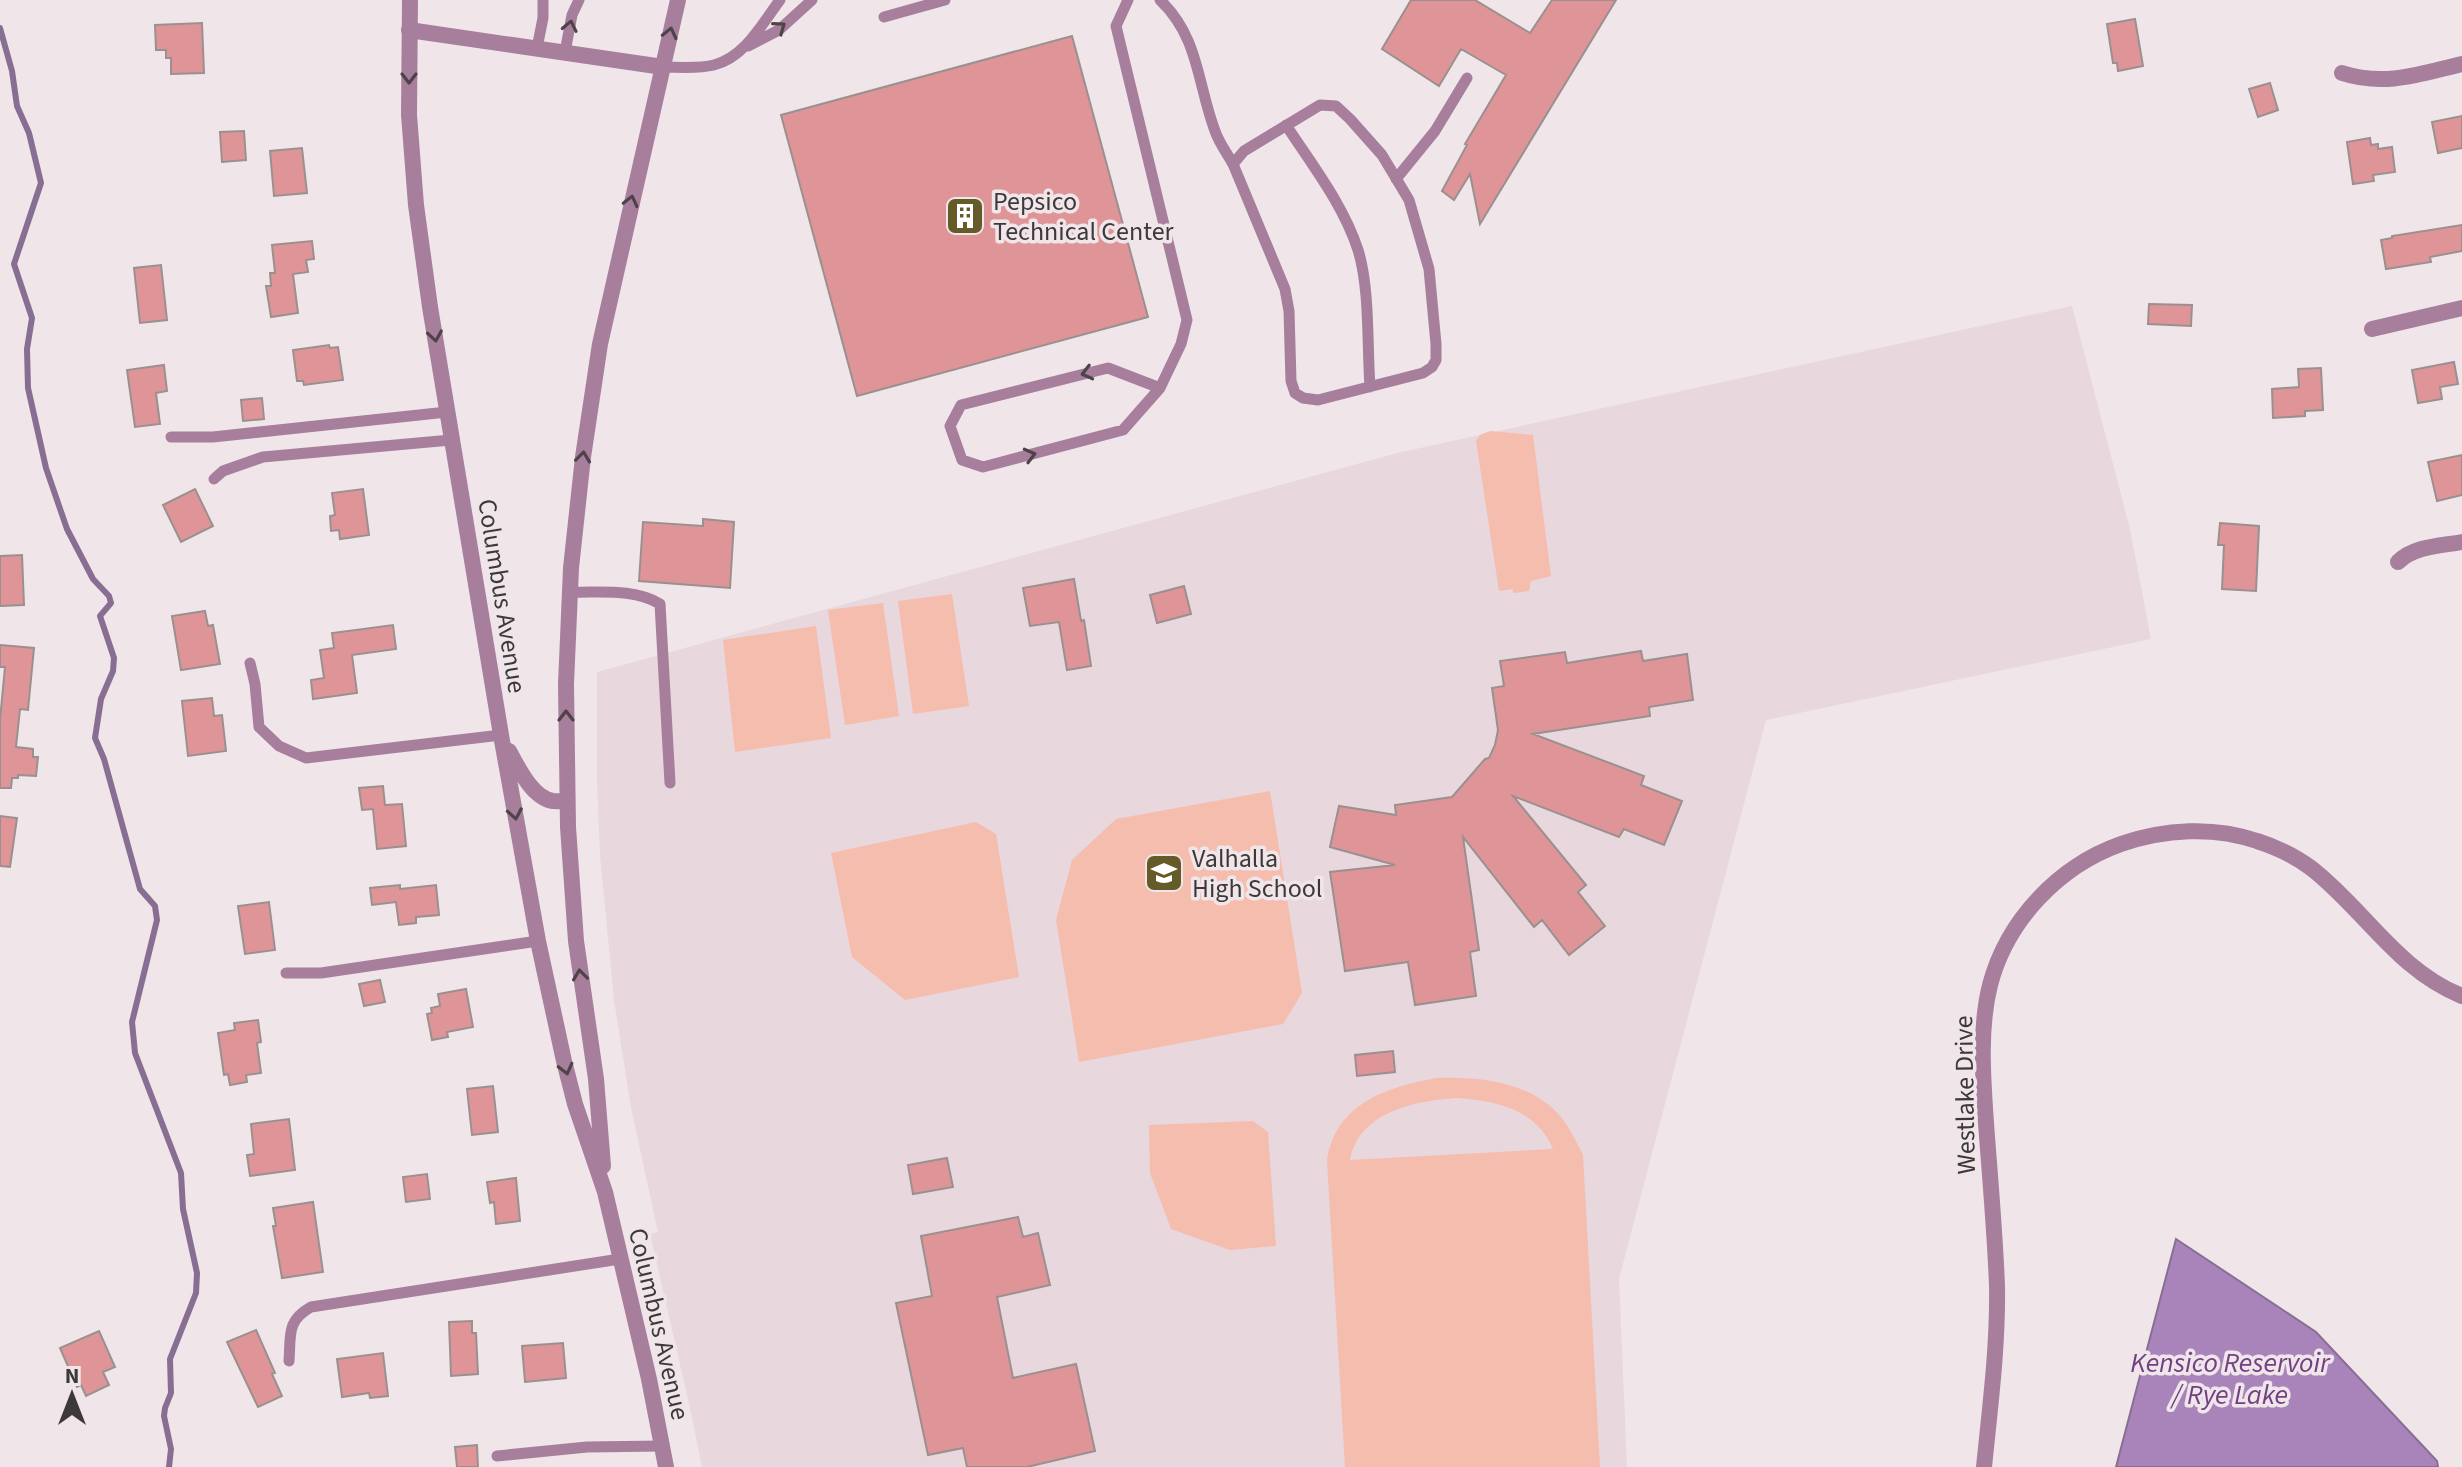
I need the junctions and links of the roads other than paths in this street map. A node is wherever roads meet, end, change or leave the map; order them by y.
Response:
1 (410, 0) edge
2 (543, 0) edge
3 (579, 0) edge
4 (678, 0) edge
5 (780, 0) edge
6 (812, 0) edge
7 (945, 0) edge
8 (1128, 0) edge
9 (1160, 0) edge
10 (884, 17) dead end
11 (409, 30) junction
12 (537, 48) junction
13 (744, 49) junction
14 (565, 52) junction
15 (2462, 64) edge
16 (663, 67) junction
17 (2342, 73) dead end
18 (1467, 78) dead end
19 (1286, 125) junction
20 (1233, 164) junction
21 (1396, 179) junction
22 (2462, 308) edge
23 (2372, 329) dead end
24 (1370, 387) junction
25 (1160, 388) junction
26 (447, 412) junction
27 (171, 437) dead end
28 (451, 440) junction
29 (214, 479) dead end
30 (2462, 542) edge
31 (2398, 562) dead end
32 (570, 592) junction
33 (250, 663) dead end
34 (501, 735) junction
35 (670, 783) dead end
36 (567, 800) junction
37 (538, 941) junction
38 (286, 973) dead end
39 (2462, 996) edge
40 (605, 1192) junction
41 (620, 1259) junction
42 (289, 1361) dead end
43 (662, 1446) junction
44 (497, 1456) dead end
45 (666, 1467) edge
46 (1984, 1467) edge

1 - 11 street, Columbus Avenue
2 - 12 lane
14 -> 3 lane
16 -> 4 street, Columbus Avenue
5 - 13 lane
13 -> 6 lane
7 - 10 lane
8 - 25 lane
9 - 20 lane
11 - 12 street
11 -> 26 street, Columbus Avenue
12 - 14 street
13 - 16 lane
14 - 16 street
15 - 17 street
32 -> 16 street, Columbus Avenue
18 - 21 lane
19 - 20 lane
19 - 21 lane
19 - 24 lane
20 - 24 lane
21 - 24 lane
22 - 23 street
25 -> 25 lane
26 - 27 lane
26 - 28 street, Columbus Avenue
28 - 29 lane
28 - 34 street, Columbus Avenue
30 - 31 street
32 - 35 lane
36 -> 32 street, Columbus Avenue
33 - 34 lane
34 - 36 street
34 -> 37 street, Columbus Avenue
40 -> 36 street, Columbus Avenue
37 - 38 lane
37 -> 40 street, Columbus Avenue
39 - 46 street, Westlake Drive
40 - 41 street, Columbus Avenue
41 - 42 lane
41 - 43 street, Columbus Avenue
43 - 44 lane
43 - 45 street, Columbus Avenue

